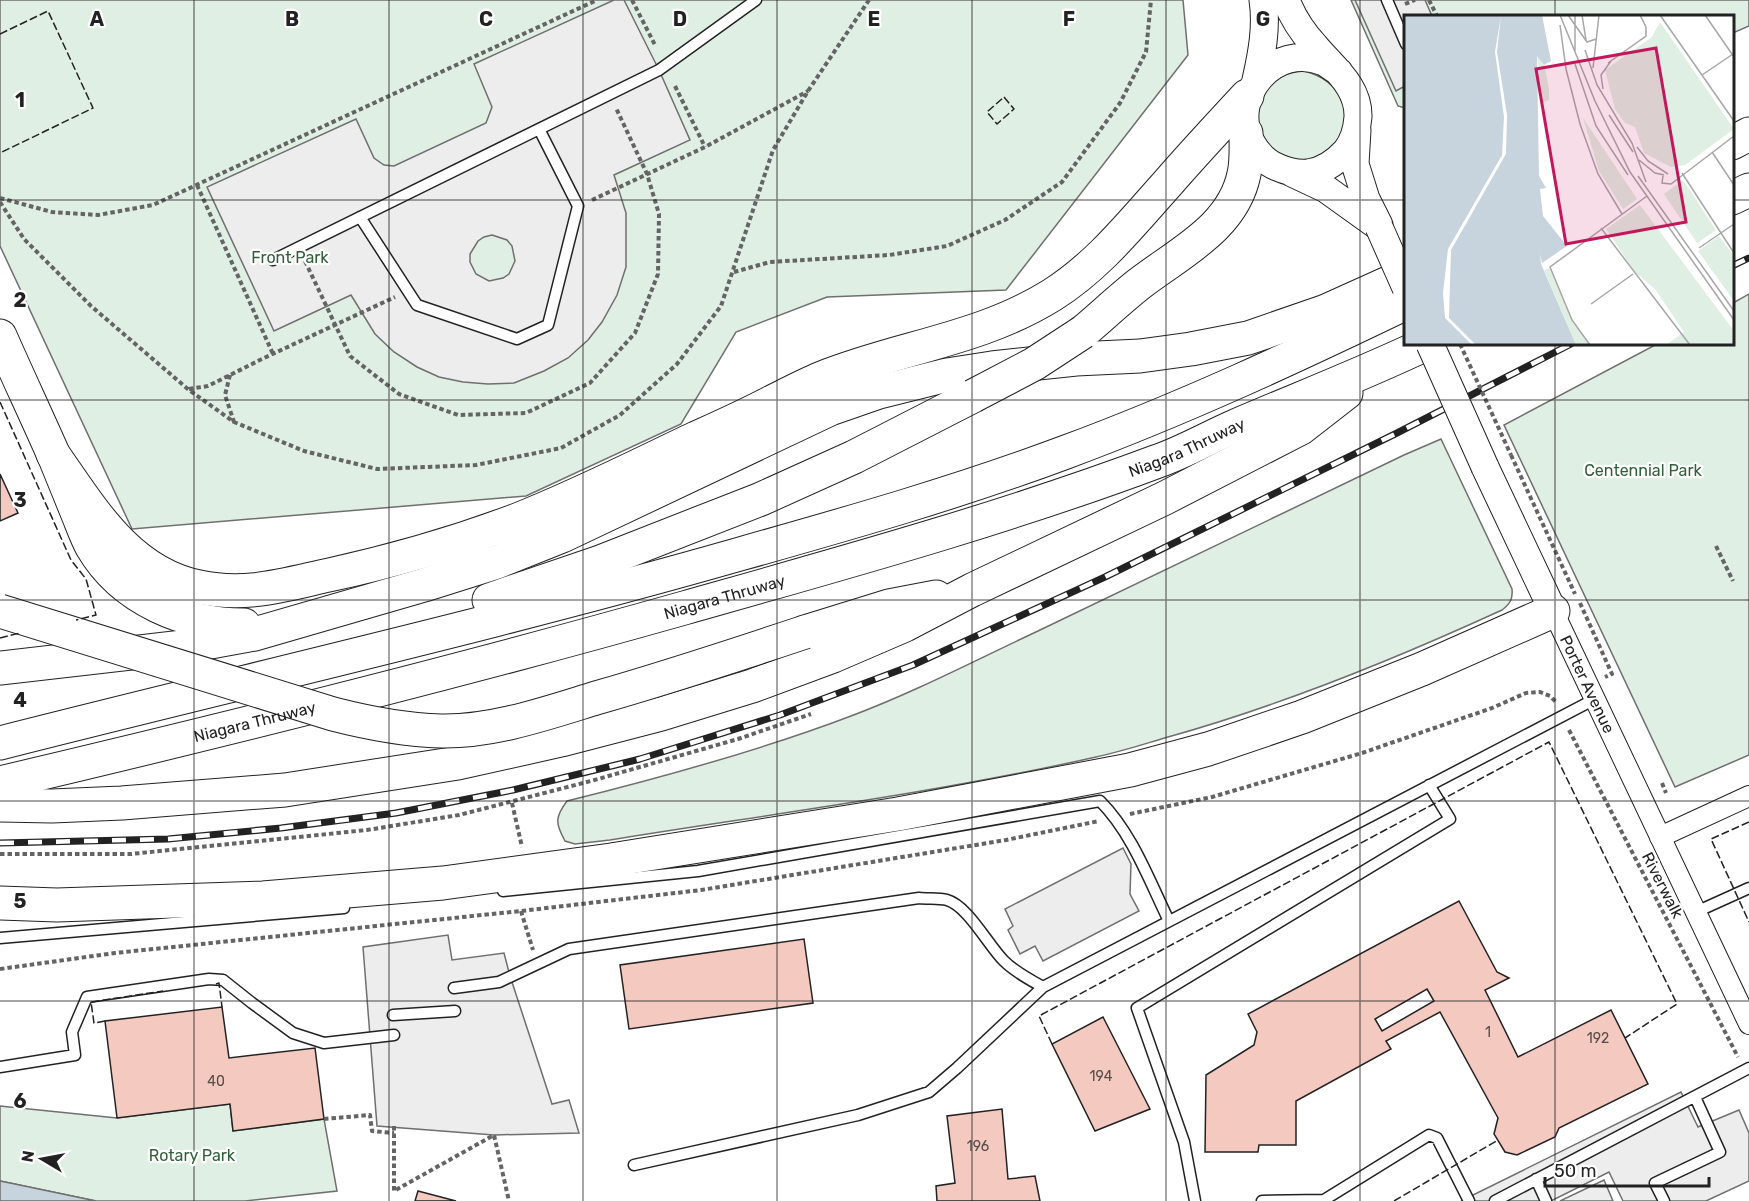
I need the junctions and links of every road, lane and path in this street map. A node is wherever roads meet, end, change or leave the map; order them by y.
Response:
1 (597, 0) edge
2 (632, 0) edge
3 (756, 0) edge
4 (1151, 0) edge
5 (1263, 0) edge
6 (1286, 0) edge
7 (1387, 0) edge
8 (1415, 0) edge
9 (1429, 0) edge
10 (1406, 4) dead end
11 (1436, 15) edge
12 (1404, 39) edge
13 (655, 45) dead end
14 (1339, 72) junction
15 (675, 86) dead end
16 (1252, 88) junction
17 (808, 91) dead end
18 (609, 94) junction
19 (1358, 128) junction
20 (539, 129) junction
21 (1749, 132) edge
22 (1246, 133) junction
23 (1734, 133) edge
24 (1734, 142) edge
25 (705, 147) junction
26 (642, 162) dead end
27 (1288, 172) junction
28 (197, 185) junction
29 (1749, 190) edge
30 (1734, 197) edge
31 (0, 198) edge
32 (578, 206) junction
33 (360, 217) junction
34 (1379, 226) junction
35 (299, 248) junction
36 (273, 260) dead end
37 (734, 272) dead end
38 (1404, 276) edge
39 (1404, 283) edge
40 (408, 292) junction
41 (1404, 304) edge
42 (326, 307) dead end
43 (0, 336) edge
44 (1426, 345) edge
45 (1428, 345) edge
46 (1460, 345) edge
47 (273, 354) junction
48 (1381, 365) junction
49 (230, 375) junction
50 (189, 390) dead end
51 (234, 423) dead end
52 (53, 454) junction
53 (1716, 546) dead end
54 (1733, 581) dead end
55 (972, 590) junction
56 (334, 609) junction
57 (0, 611) edge
58 (1553, 611) junction
59 (376, 651) junction
60 (0, 668) edge
61 (1608, 675) dead end
62 (1595, 699) junction
63 (811, 714) dead end
64 (1569, 729) dead end
65 (0, 743) edge
66 (0, 783) edge
67 (1662, 783) dead end
68 (1429, 785) junction
69 (1666, 793) dead end
70 (1749, 796) edge
71 (512, 803) junction
72 (0, 805) edge
73 (1660, 837) junction
74 (0, 854) edge
75 (527, 872) junction
76 (1749, 888) edge
77 (487, 893) dead end
78 (0, 903) edge
79 (357, 906) dead end
80 (521, 911) dead end
81 (1696, 912) junction
82 (1169, 921) junction
83 (0, 938) edge
84 (529, 940) dead end
85 (1043, 987) junction
86 (454, 988) dead end
87 (455, 1011) dead end
88 (393, 1015) dead end
89 (1749, 1024) edge
90 (394, 1035) dead end
91 (1736, 1052) dead end
92 (0, 1067) edge
93 (1749, 1068) edge
94 (1695, 1097) junction
95 (324, 1119) dead end
96 (394, 1126) dead end
97 (394, 1133) junction
98 (634, 1165) dead end
99 (1536, 1179) junction
100 (509, 1201) edge
101 (1195, 1201) edge
102 (1262, 1201) edge
103 (1469, 1201) edge
104 (1495, 1201) edge
105 (1546, 1201) edge
106 (1664, 1201) edge

1 - 28 path
2 - 13 path
3 - 18 lane
4 - 37 path
5 - 16 street
6 - 14 street
7 - 12 lane
8 - 10 path
9 - 11 path
14 - 16 street
14 - 19 street
15 - 25 path
16 - 22 street
16 - 52 highway
17 - 25 path
18 - 20 lane
18 - 26 path
19 - 27 street
19 - 34 street
20 - 32 lane
20 - 33 lane
21 - 23 highway
21 - 24 highway
22 - 27 street
22 - 59 highway, bridge
25 - 32 path
27 - 34 street
28 - 31 path
28 - 47 path
29 - 30 highway
32 - 40 lane
33 - 35 lane
33 - 40 lane
34 - 39 street, bridge
35 - 36 lane
35 - 42 path
38 - 56 highway
40 - 47 path
41 - 59 highway
43 - 52 highway
44 - 48 highway, Niagara Thruway
45 - 58 street, Porter Avenue, bridge
46 - 61 path, bridge
47 - 49 path
48 - 55 highway
48 - 66 highway, Niagara Thruway
49 - 50 path
49 - 51 path
52 - 56 highway
53 - 54 path
55 - 57 highway, bridge
55 - 72 highway
56 - 60 highway
58 - 62 street, Porter Avenue
58 - 75 highway
59 - 65 highway
62 - 68 lane
62 - 73 street, Porter Avenue
63 - 71 path
64 - 91 path, Riverwalk
67 - 69 path
68 - 82 lane
68 - 101 lane
70 - 73 street
71 - 74 path
71 - 75 path
73 - 81 street, Porter Avenue
75 - 78 highway
76 - 81 lane
77 - 82 lane
79 - 83 lane
80 - 84 path
81 - 89 street, Porter Avenue
82 - 85 lane
85 - 86 lane
85 - 98 lane
87 - 88 lane
90 - 92 lane
93 - 94 lane
94 - 99 lane
94 - 106 lane
95 - 97 path
96 - 97 path
97 - 100 path
99 - 104 lane
99 - 105 lane
102 - 103 lane

